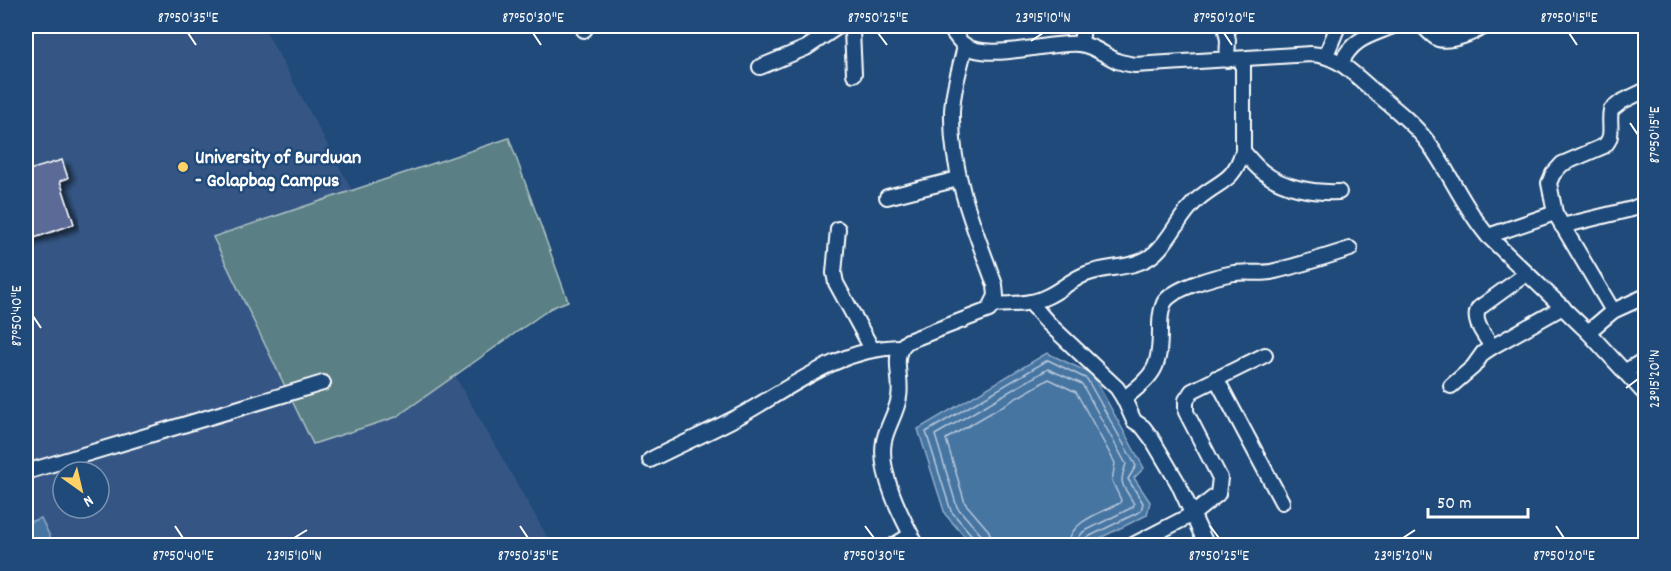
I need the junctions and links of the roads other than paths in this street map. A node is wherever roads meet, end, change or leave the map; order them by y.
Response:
1 (839, 26) edge
2 (854, 26) edge
3 (949, 26) edge
4 (1083, 26) edge
5 (1225, 26) edge
6 (1338, 26) edge
7 (1393, 26) edge
8 (1423, 26) edge
9 (1486, 26) edge
10 (1081, 44) junction
11 (965, 46) junction
12 (1326, 55) junction
13 (1243, 59) junction
14 (1227, 60) junction
15 (1341, 63) junction
16 (760, 67) dead end
17 (854, 74) dead end
18 (1645, 90) edge
19 (1243, 151) junction
20 (958, 179) junction
21 (1339, 192) dead end
22 (887, 197) dead end
23 (1646, 203) edge
24 (1558, 220) junction
25 (838, 229) dead end
26 (1488, 236) junction
27 (1350, 249) dead end
28 (1526, 274) junction
29 (1646, 296) edge
30 (1030, 302) junction
31 (992, 305) junction
32 (1563, 307) junction
33 (1613, 311) junction
34 (1588, 332) junction
35 (900, 347) junction
36 (1492, 347) junction
37 (872, 349) junction
38 (1265, 355) dead end
39 (1646, 359) edge
40 (1624, 372) junction
41 (1216, 378) junction
42 (323, 383) dead end
43 (1451, 386) dead end
44 (1646, 395) edge
45 (1124, 399) junction
46 (650, 460) dead end
47 (26, 472) edge
48 (1282, 502) dead end
49 (1193, 514) junction
50 (914, 540) edge
51 (893, 546) edge
52 (1131, 546) edge
53 (1207, 546) edge

1 - 16 street
2 - 17 street
3 - 11 street
4 - 10 street
5 - 14 street
6 - 12 street
7 - 15 street
8 - 9 street
10 - 11 street
10 - 14 street
11 - 20 street
12 - 13 street
12 - 15 street
13 - 14 street
13 - 19 street
15 - 26 street
18 - 24 street
19 - 21 street
19 - 30 street
20 - 22 street
20 - 31 street
23 - 24 street
24 - 26 street
24 - 33 street
25 - 37 street
26 - 28 street
27 - 45 street
28 - 32 street
28 - 36 street
29 - 33 street
30 - 31 street
30 - 45 street
31 - 35 street
32 - 34 street
32 - 36 street
33 - 34 street
34 - 40 street
35 - 37 street
35 - 50 street
36 - 43 street
37 - 46 street
38 - 41 street
39 - 40 street
40 - 44 street
41 - 48 street
41 - 49 street
42 - 47 street
45 - 49 street
49 - 52 street
49 - 53 street
50 - 51 street

